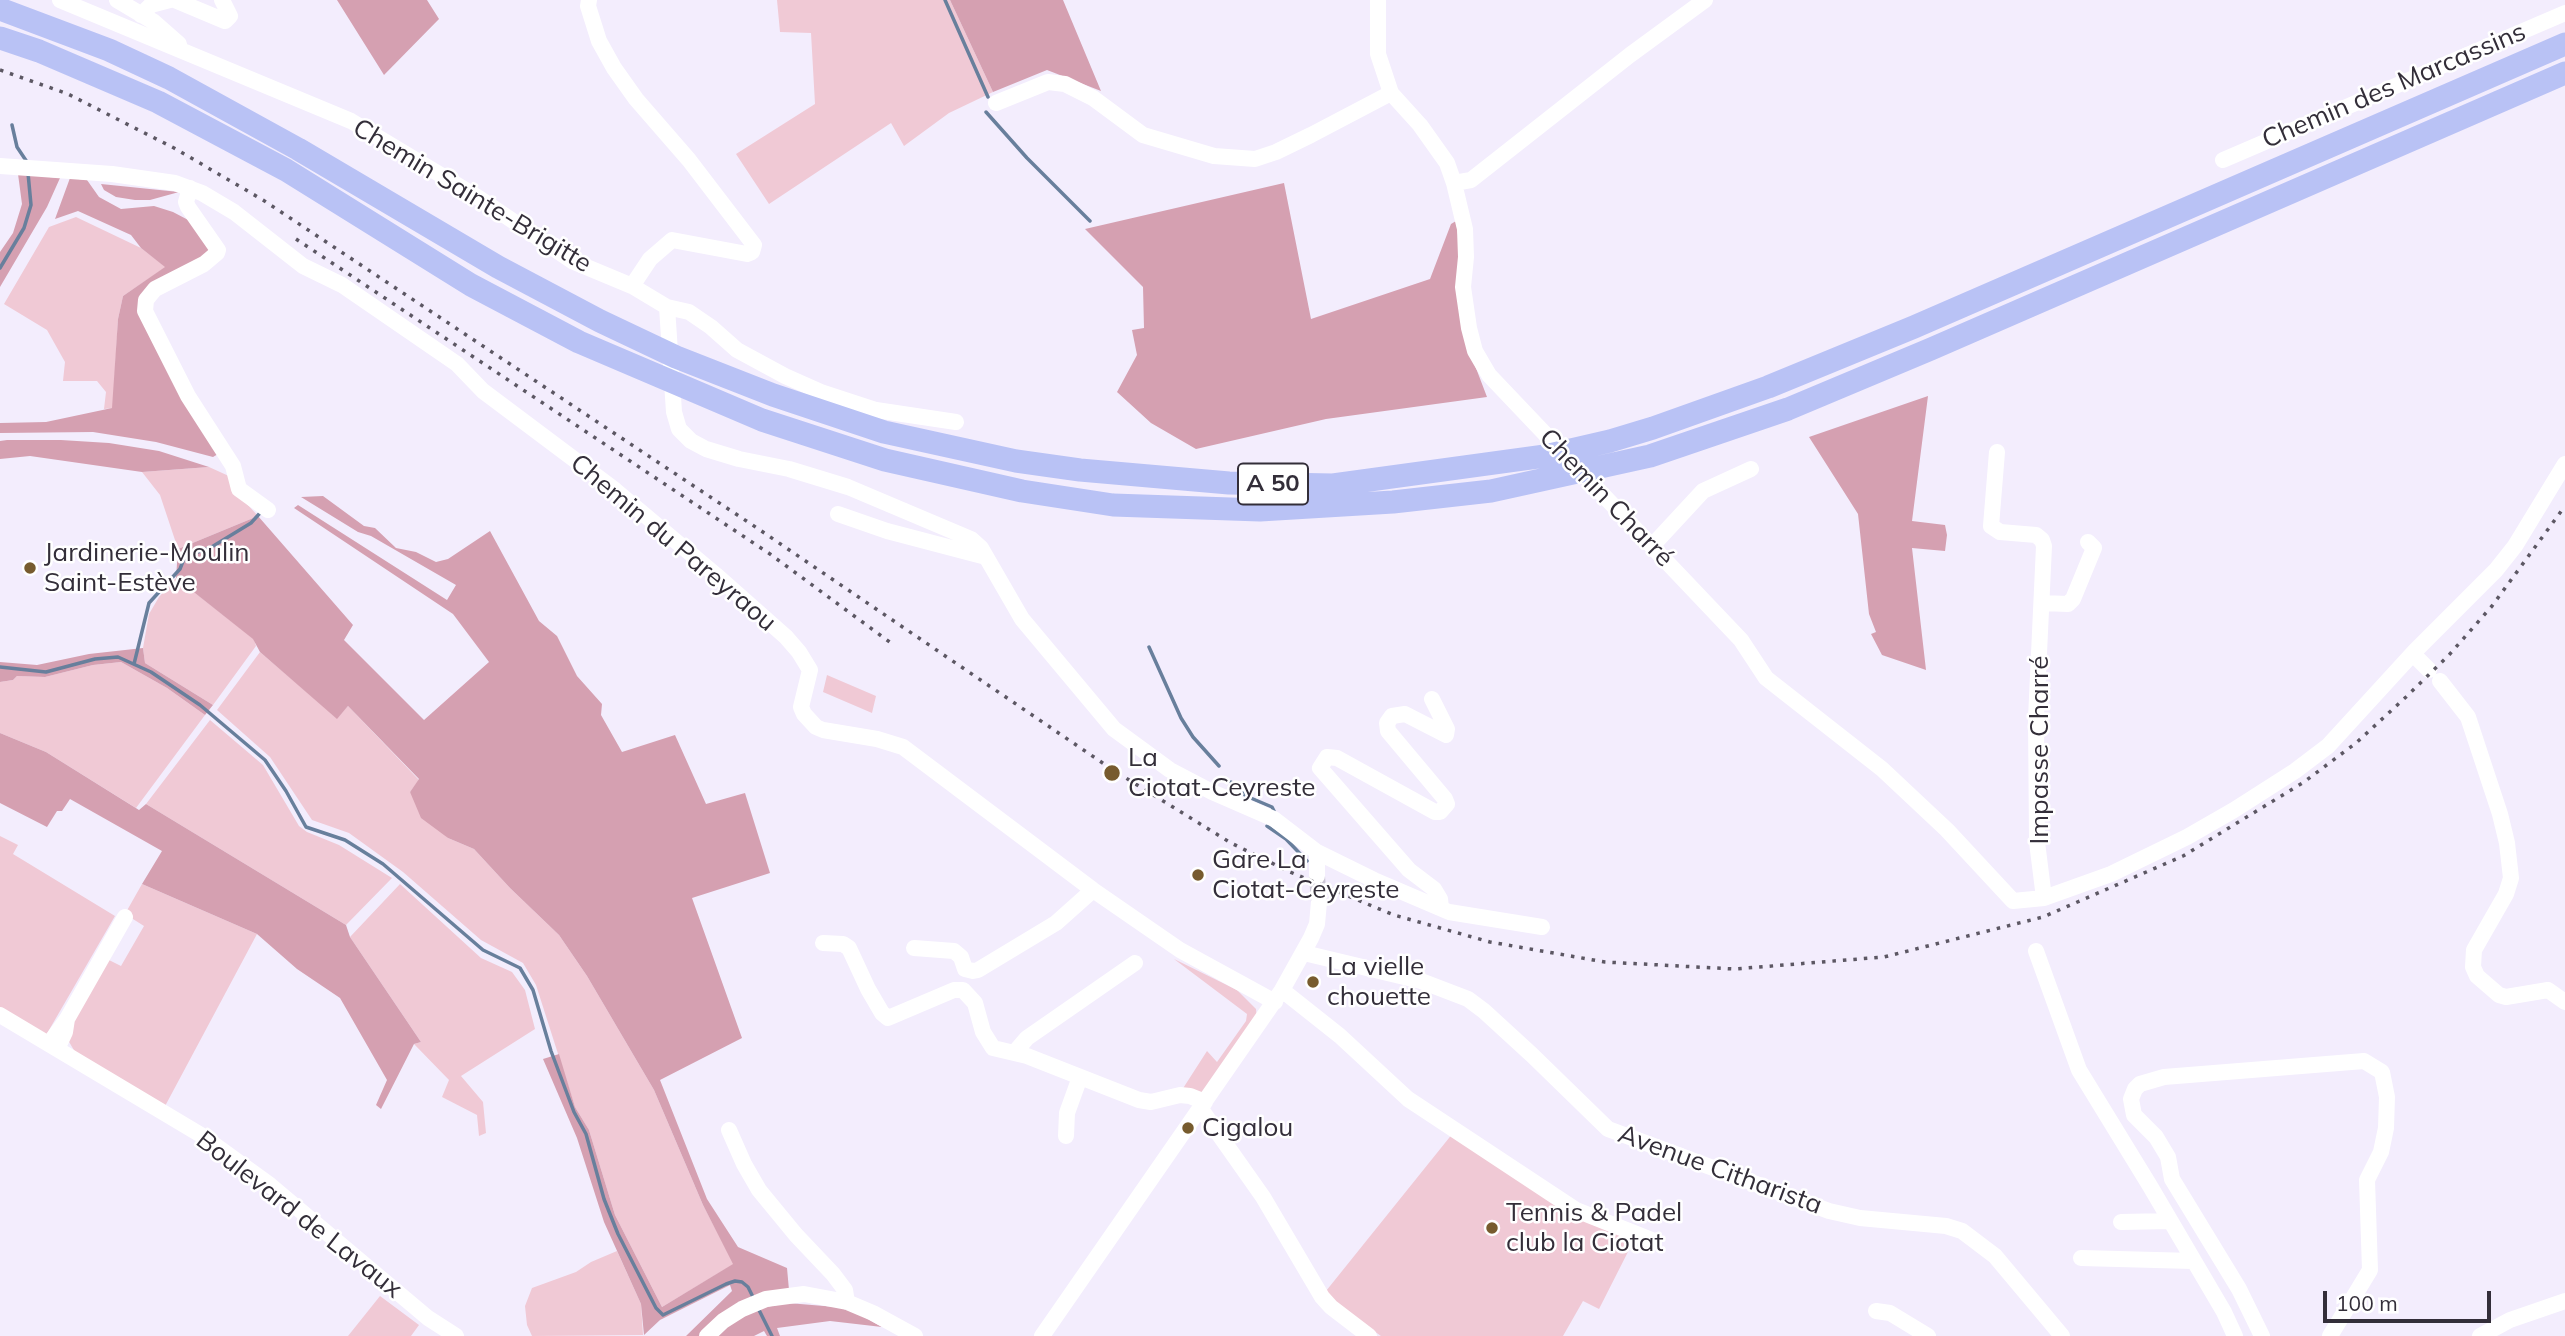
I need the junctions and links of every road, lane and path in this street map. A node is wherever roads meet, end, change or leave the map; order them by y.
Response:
1 (60, 0) edge
2 (117, 0) edge
3 (172, 0) edge
4 (222, 0) edge
5 (589, 0) edge
6 (1378, 0) edge
7 (1705, 0) edge
8 (0, 9) edge
9 (2565, 13) edge
10 (141, 15) junction
11 (0, 38) edge
12 (2565, 44) edge
13 (185, 51) junction
14 (2565, 73) edge
15 (1391, 93) junction
16 (996, 103) dead end
17 (2222, 160) dead end
18 (5, 166) edge
19 (1454, 183) junction
20 (190, 188) junction
21 (632, 286) junction
22 (667, 307) junction
23 (956, 422) dead end
24 (1997, 452) dead end
25 (2565, 464) edge
26 (1751, 469) dead end
27 (268, 510) dead end
28 (838, 514) dead end
29 (2088, 542) dead end
30 (1652, 546) junction
31 (986, 557) junction
32 (2042, 603) junction
33 (2413, 654) junction
34 (1432, 699) dead end
35 (1317, 852) junction
36 (1317, 876) tunnel mouth
37 (1093, 890) junction
38 (2043, 898) junction
39 (1318, 902) tunnel mouth
40 (1441, 908) junction
41 (125, 917) dead end
42 (1542, 927) dead end
43 (823, 943) dead end
44 (914, 948) dead end
45 (2036, 951) dead end
46 (1304, 953) junction
47 (1135, 963) dead end
48 (1278, 996) junction
49 (2565, 1002) edge
50 (0, 1016) edge
51 (0, 1027) edge
52 (30, 1034) junction
53 (53, 1047) junction
54 (1015, 1052) junction
55 (1080, 1077) junction
56 (1203, 1106) junction
57 (730, 1130) dead end
58 (1066, 1136) dead end
59 (2170, 1221) junction
60 (2121, 1222) dead end
61 (1654, 1241) dead end
62 (2217, 1254) junction
63 (2081, 1258) dead end
64 (2195, 1263) junction
65 (847, 1301) junction
66 (2565, 1301) edge
67 (1876, 1311) dead end
68 (1045, 1334) edge
69 (456, 1336) edge
70 (707, 1336) edge
71 (915, 1336) edge
72 (1369, 1336) edge
73 (1928, 1336) edge
74 (2062, 1336) edge
75 (2235, 1336) edge
76 (2262, 1336) edge
77 (2330, 1336) edge
78 (2480, 1336) edge

1 - 13 street, Chemin Sainte-Brigitte
2 - 10 street
3 - 4 street
3 - 10 street
5 - 21 street
6 - 15 street, Chemin Charré
7 - 19 street
8 - 12 highway, A 50
9 - 17 street, Chemin des Marcassins
10 - 13 street
11 - 14 highway, A 50
13 - 21 street, Chemin Sainte-Brigitte
15 - 16 street
15 - 19 street, Chemin Charré
18 - 20 street, Chemin du Pareyraou
19 - 30 street, Chemin Charré
20 - 27 street
20 - 37 street, Chemin du Pareyraou
21 - 22 street, Chemin Sainte-Brigitte
22 - 23 street, Chemin Sainte-Brigitte
22 - 31 street
24 - 32 street, Impasse Charré
25 - 33 street
26 - 30 street
28 - 31 street
29 - 32 street
30 - 38 street, Chemin Charré
31 - 35 street
32 - 38 street, Impasse Charré
33 - 38 street
33 - 49 street
34 - 40 street
35 - 36 street
35 - 40 street
37 - 44 street
37 - 48 street, Chemin du Pareyraou
39 - 46 street
40 - 42 street
41 - 53 street
43 - 54 street
45 - 59 street
46 - 48 street
46 - 74 street, Avenue Citharista
47 - 54 street
48 - 56 street
48 - 61 street, Chemin du Pareyraou
50 - 52 street, Boulevard de Lavaux
51 - 52 street, Boulevard de Lavaux
52 - 53 street, Boulevard de Lavaux
53 - 69 street, Boulevard de Lavaux
54 - 55 street
55 - 56 street
55 - 58 street
56 - 68 street
56 - 72 street
57 - 65 street
59 - 60 street
59 - 64 street
62 - 64 street
62 - 76 street
62 - 77 street
63 - 64 street
64 - 75 street
65 - 70 street
65 - 71 street
66 - 78 street
67 - 73 street

